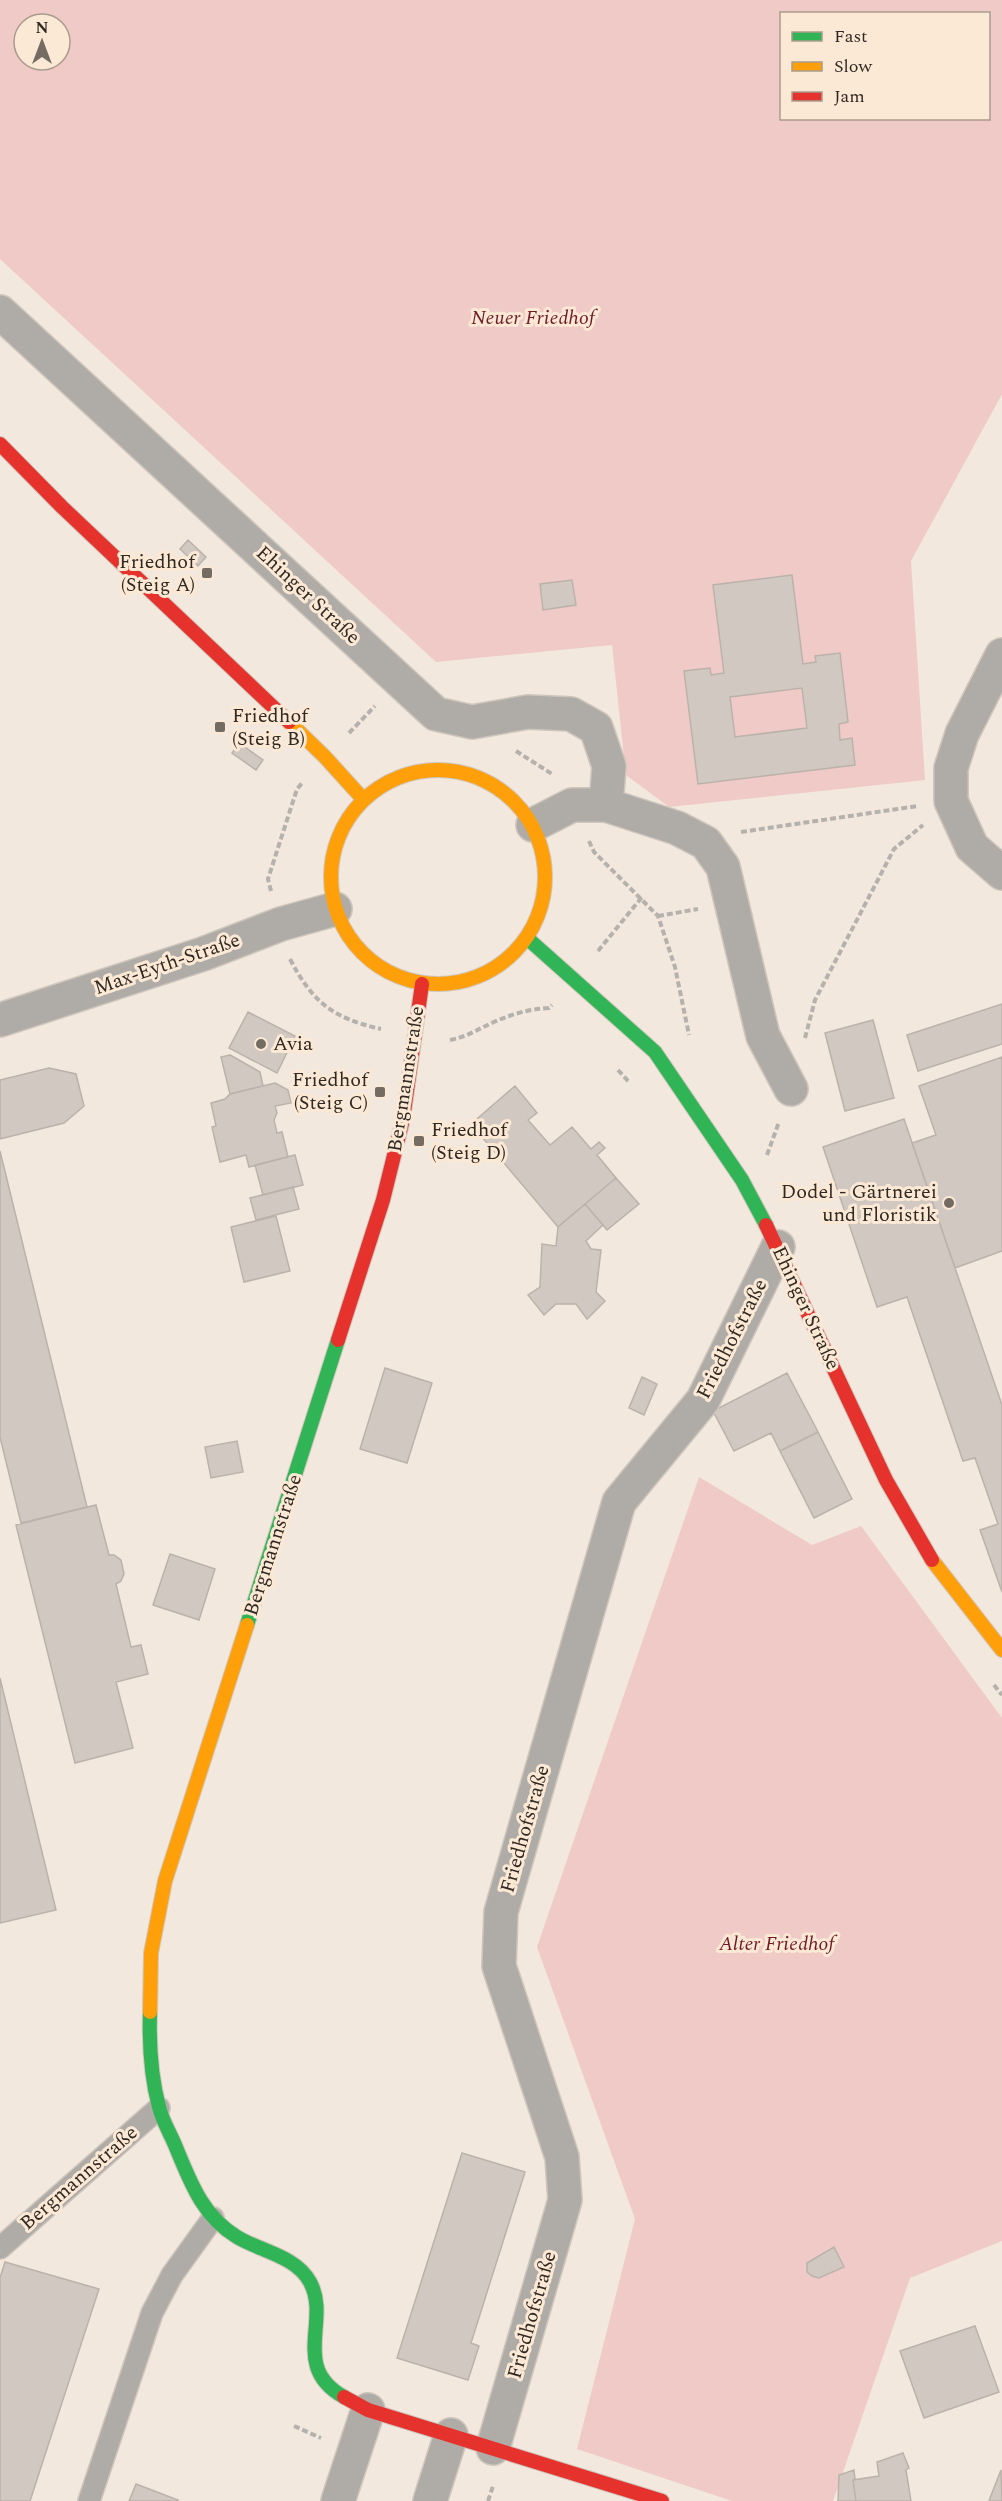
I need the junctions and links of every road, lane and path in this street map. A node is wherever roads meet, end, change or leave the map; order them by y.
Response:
1 (0, 312) edge
2 (0, 444) edge
3 (1002, 655) edge
4 (400, 680) junction
5 (472, 722) junction
6 (325, 757) junction
7 (363, 799) junction
8 (951, 801) junction
9 (572, 805) junction
10 (606, 805) junction
11 (533, 825) junction
12 (706, 843) junction
13 (1002, 873) edge
14 (642, 897) junction
15 (335, 909) junction
16 (281, 924) junction
17 (527, 938) junction
18 (574, 978) junction
19 (422, 984) junction
20 (0, 1020) edge
21 (415, 1037) junction
22 (690, 1038) dead end
23 (792, 1089) junction
24 (758, 1152) dead end
25 (778, 1247) junction
26 (1002, 1650) edge
27 (159, 2108) junction
28 (213, 2218) junction
29 (0, 2248) edge
30 (368, 2410) junction
31 (294, 2426) dead end
32 (451, 2435) junction
33 (327, 2440) dead end
34 (493, 2448) junction
35 (89, 2501) edge
36 (338, 2501) edge
37 (430, 2501) edge
38 (662, 2501) edge

1 - 4 street, Ehinger Straße
2 - 6 main road
3 - 8 street
4 - 5 street, Ehinger Straße
4 - 6 path
5 - 9 path
5 - 10 street, Ehinger Straße
6 - 7 main road
6 - 16 path
7 - 11 main road
7 - 15 main road
8 - 12 path
8 - 13 street
8 - 23 path
9 - 10 street
9 - 11 street
9 - 14 path
10 - 12 street
11 - 17 main road
12 - 23 street
14 - 18 path
14 - 22 path
15 - 16 street, Max-Eyth-Straße
15 - 19 main road
16 - 20 street, Max-Eyth-Straße
16 - 21 path
17 - 18 main road, Ehinger Straße
17 - 19 main road
18 - 21 path
18 - 25 main road, Ehinger Straße
19 - 21 main road, Bergmannstraße
21 - 27 main road, Bergmannstraße
23 - 24 path
25 - 26 main road, Ehinger Straße
25 - 34 street, Friedhofstraße
27 - 28 main road, Bergmannstraße
27 - 29 lane, Bergmannstraße
28 - 30 main road, Bergmannstraße
28 - 35 lane
30 - 32 main road
30 - 36 street
31 - 33 path
32 - 34 main road
32 - 37 street
34 - 38 main road

